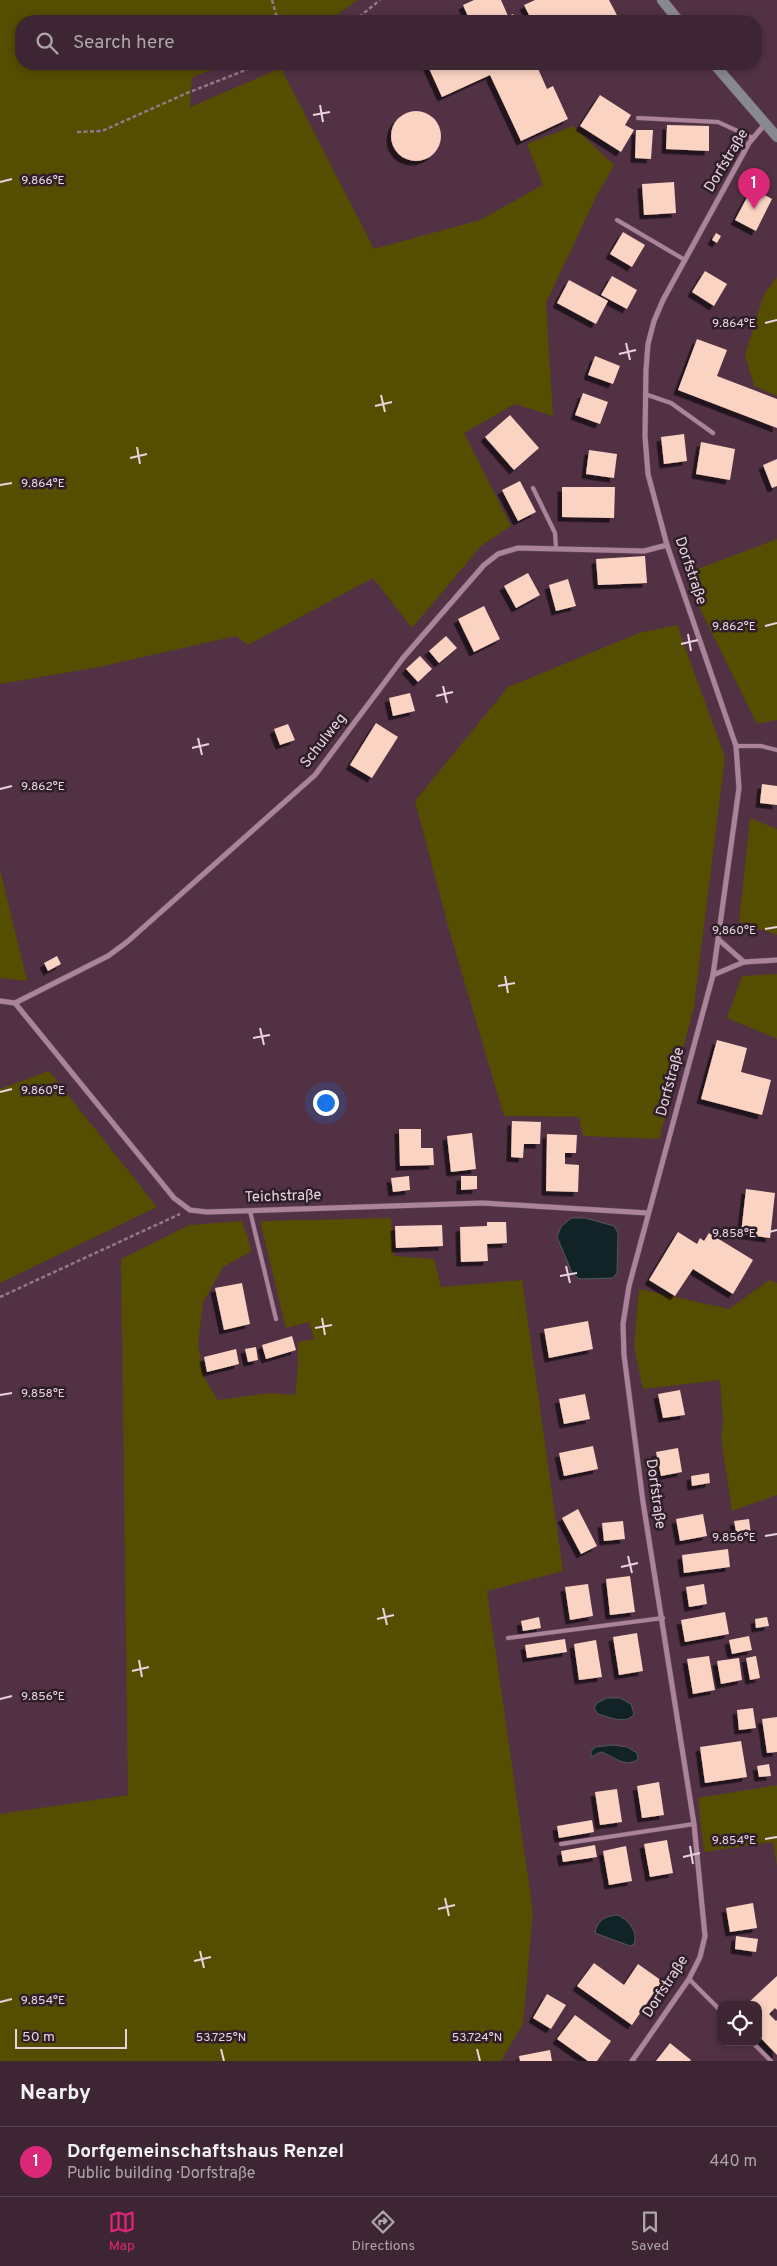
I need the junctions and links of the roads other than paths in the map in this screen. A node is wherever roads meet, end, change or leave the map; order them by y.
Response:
1 (662, 0) edge
2 (674, 15) edge
3 (719, 70) edge
4 (638, 118) dead end
5 (765, 124) junction
6 (777, 137) edge
7 (753, 138) junction
8 (617, 220) dead end
9 (685, 260) junction
10 (645, 394) junction
11 (713, 433) dead end
12 (533, 488) dead end
13 (667, 545) junction
14 (556, 547) junction
15 (736, 746) junction
16 (777, 750) edge
17 (718, 939) junction
18 (777, 960) edge
19 (744, 962) junction
20 (713, 975) junction
21 (0, 1000) edge
22 (15, 1002) junction
23 (250, 1211) junction
24 (648, 1213) junction
25 (276, 1319) dead end
26 (663, 1618) junction
27 (508, 1638) dead end
28 (694, 1824) junction
29 (561, 1844) dead end
30 (689, 1979) junction
31 (717, 2006) edge
32 (756, 2046) edge
33 (632, 2061) edge
34 (771, 2061) edge

1 - 2 main road
3 - 5 main road
4 - 7 lane
5 - 6 main road
5 - 7 street, Dorfstraße
7 - 9 street, Dorfstraße
8 - 9 lane
9 - 10 street, Dorfstraße
10 - 11 lane
10 - 13 street, Dorfstraße
12 - 14 lane
13 - 14 street, Schulweg
13 - 15 street, Dorfstraße
14 - 22 street, Schulweg
15 - 16 lane
15 - 17 street, Dorfstraße
17 - 19 street
17 - 20 street, Dorfstraße
18 - 19 street
19 - 20 street
20 - 24 street, Dorfstraße
21 - 22 street
22 - 23 street, Teichstraße
23 - 24 street, Teichstraße
23 - 25 lane
24 - 26 street, Dorfstraße
26 - 27 lane
26 - 28 street, Dorfstraße
28 - 29 lane
28 - 30 street, Dorfstraße
30 - 31 lane
30 - 33 street, Dorfstraße
32 - 34 lane

